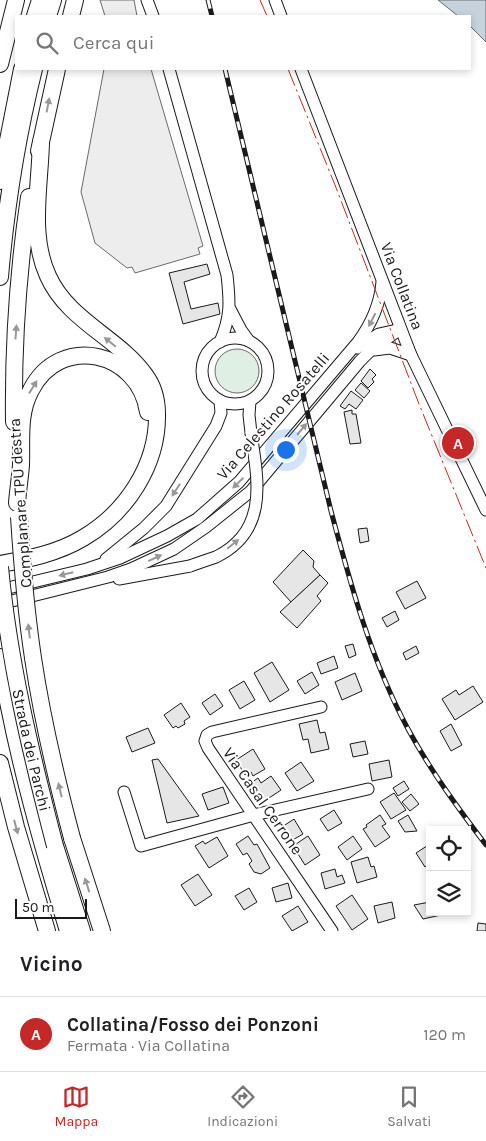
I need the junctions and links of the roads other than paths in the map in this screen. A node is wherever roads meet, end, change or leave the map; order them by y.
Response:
1 (16, 0) edge
2 (40, 0) edge
3 (53, 0) edge
4 (75, 0) edge
5 (147, 0) edge
6 (156, 0) edge
7 (275, 0) edge
8 (35, 15) edge
9 (48, 15) edge
10 (71, 15) edge
11 (154, 15) edge
12 (154, 15) edge
13 (281, 15) edge
14 (0, 64) edge
15 (22, 70) edge
16 (34, 70) edge
17 (56, 70) edge
18 (169, 70) edge
19 (301, 70) edge
20 (41, 142) junction
21 (0, 180) edge
22 (0, 277) edge
23 (382, 282) junction
24 (230, 309) junction
25 (400, 329) junction
26 (249, 341) junction
27 (220, 342) junction
28 (370, 351) junction
29 (349, 353) junction
30 (411, 355) junction
31 (220, 401) junction
32 (250, 401) junction
33 (18, 510) junction
34 (486, 510) edge
35 (0, 552) edge
36 (0, 565) edge
37 (87, 569) junction
38 (0, 590) edge
39 (58, 590) junction
40 (0, 604) edge
41 (0, 657) edge
42 (321, 707) dead end
43 (0, 763) edge
44 (368, 789) dead end
45 (124, 792) dead end
46 (254, 815) junction
47 (49, 848) junction
48 (47, 931) edge
49 (68, 931) edge
50 (82, 931) edge
51 (102, 931) edge
52 (332, 931) edge

1 - 14 highway
2 - 8 highway
3 - 9 highway
4 - 10 highway
5 - 11 street
6 - 12 street
7 - 13 street
15 - 21 highway
16 - 22 highway
20 -> 17 highway, Complanare TPU destra
18 - 24 street
19 - 23 street, Via Collatina
33 -> 20 highway, Complanare TPU destra
36 -> 20 highway
23 - 25 street, Via Collatina
23 -> 29 street, Via Celestino Rosatelli
24 - 26 street
24 - 27 street
25 - 28 street, Via Celestino Rosatelli
25 - 29 street, Via Celestino Rosatelli
25 - 30 street, Via Collatina
26 - 27 street
26 - 32 street
27 - 31 street
28 - 30 street
39 -> 28 street, Via Celestino Rosatelli
29 -> 37 street, Via Celestino Rosatelli
30 - 34 street, Via Collatina
31 - 32 street
31 -> 37 street
39 -> 32 street, bridge
33 -> 35 highway
51 -> 33 highway, Complanare TPU destra, bridge
36 - 47 highway, Strada dei Parchi, bridge
37 -> 38 street, Via Celestino Rosatelli
39 - 40 street, Via Celestino Rosatelli
41 - 47 highway, Strada dei Parchi
42 - 46 street, Via Casal Cerrone
43 -> 48 highway
44 - 46 street
45 - 46 street
46 - 52 street, Via Casal Cerrone
47 - 49 highway, Strada dei Parchi
47 - 50 highway, Strada dei Parchi

